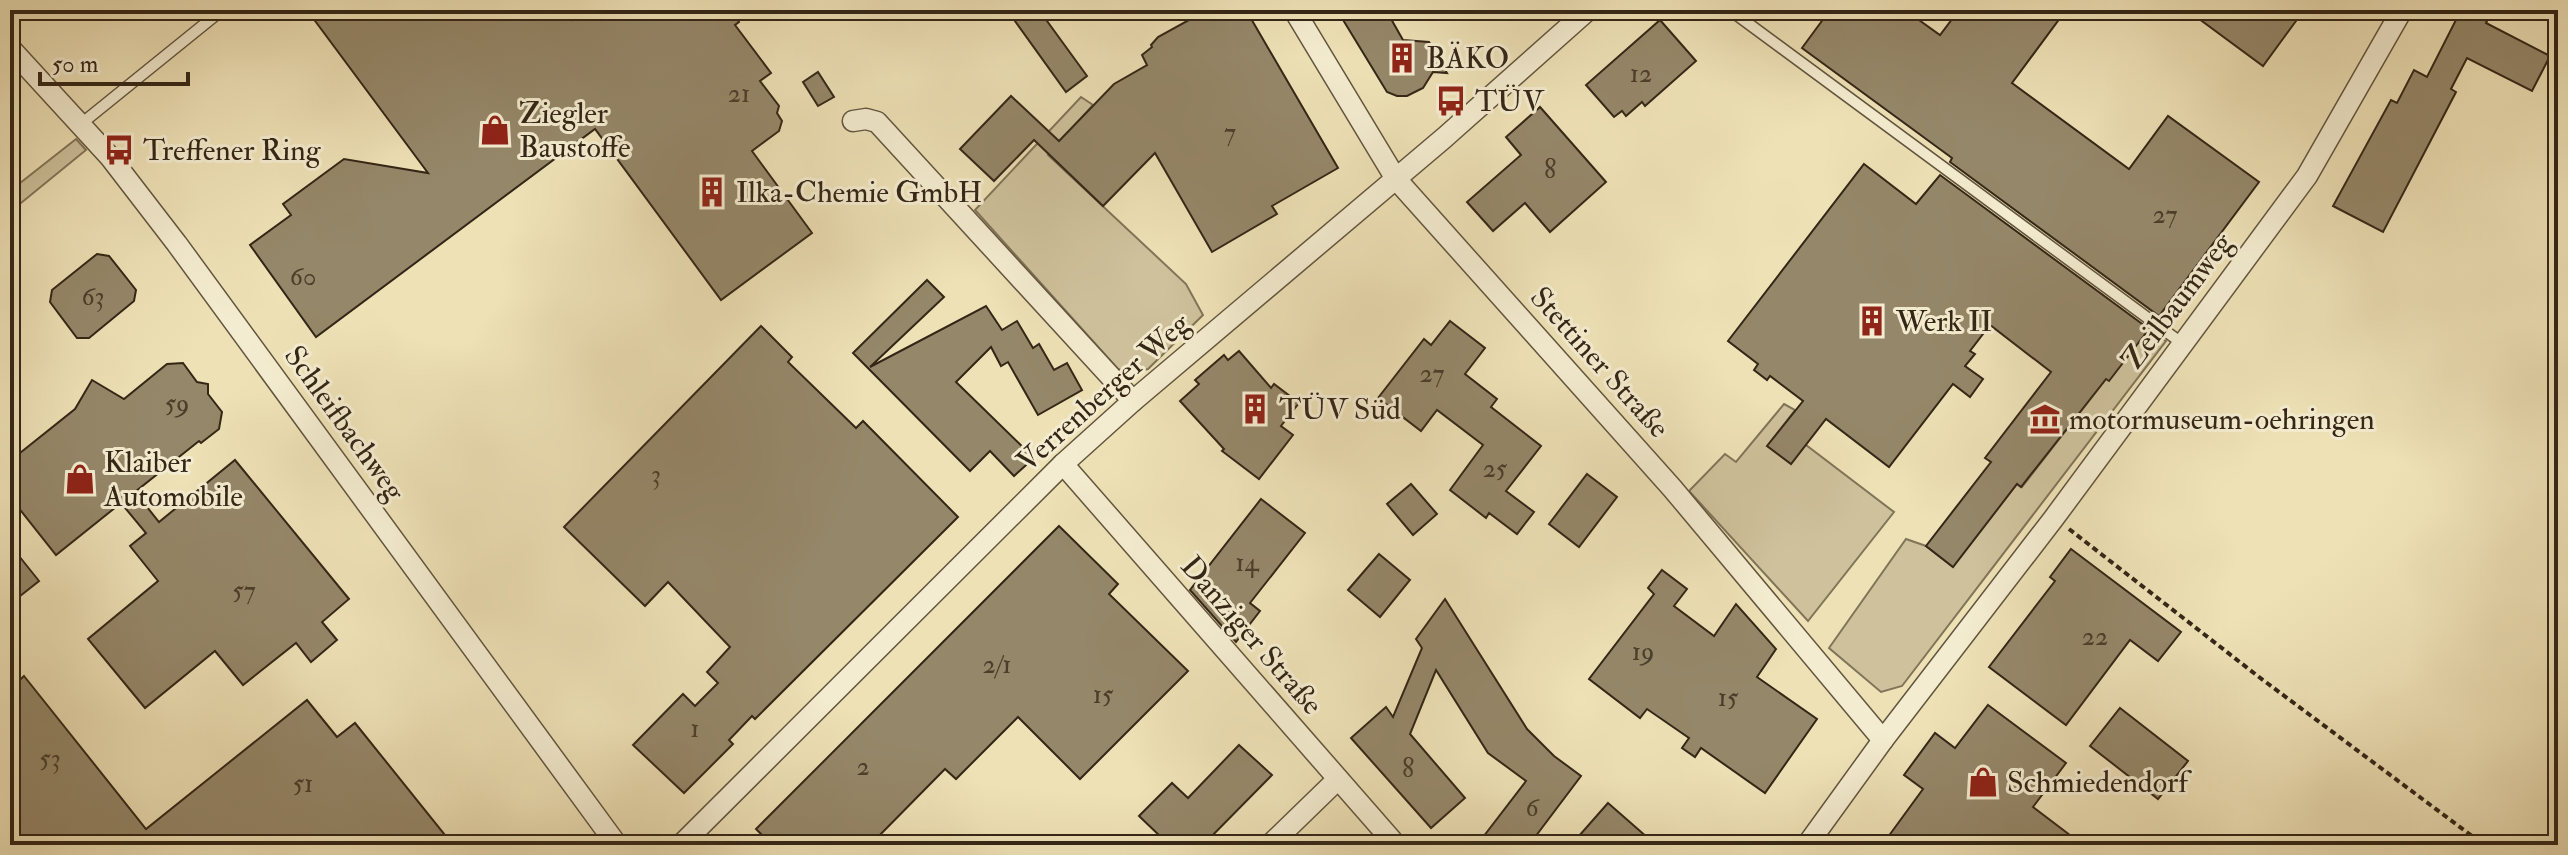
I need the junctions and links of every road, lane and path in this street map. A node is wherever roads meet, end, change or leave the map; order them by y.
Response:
1 (222, 10) edge
2 (1294, 10) edge
3 (1588, 10) edge
4 (1730, 10) edge
5 (2402, 10) edge
6 (10, 48) edge
7 (853, 121) dead end
8 (81, 124) junction
9 (1396, 179) junction
10 (2183, 344) junction
11 (1133, 401) junction
12 (1063, 464) junction
13 (2054, 518) junction
14 (1883, 740) junction
15 (1338, 779) junction
16 (617, 845) edge
17 (681, 845) edge
18 (1270, 845) edge
19 (1396, 845) edge
20 (1807, 845) edge
21 (2484, 845) edge

1 - 8 lane
2 - 9 street, Stettiner Straße
3 - 9 street, Verrenberger Weg
4 - 10 lane
5 - 10 street, Zeilbaumweg
6 - 8 street, Schleifbachweg
7 - 11 street
8 - 16 street, Schleifbachweg
9 - 11 street, Verrenberger Weg
9 - 14 street, Stettiner Straße
10 - 13 street, Zeilbaumweg
11 - 12 street, Verrenberger Weg
12 - 15 street, Danziger Straße
12 - 17 street, Verrenberger Weg
13 - 14 street, Zeilbaumweg
13 - 21 path
14 - 20 street, Zeilbaumweg
15 - 18 street
15 - 19 street, Danziger Straße

